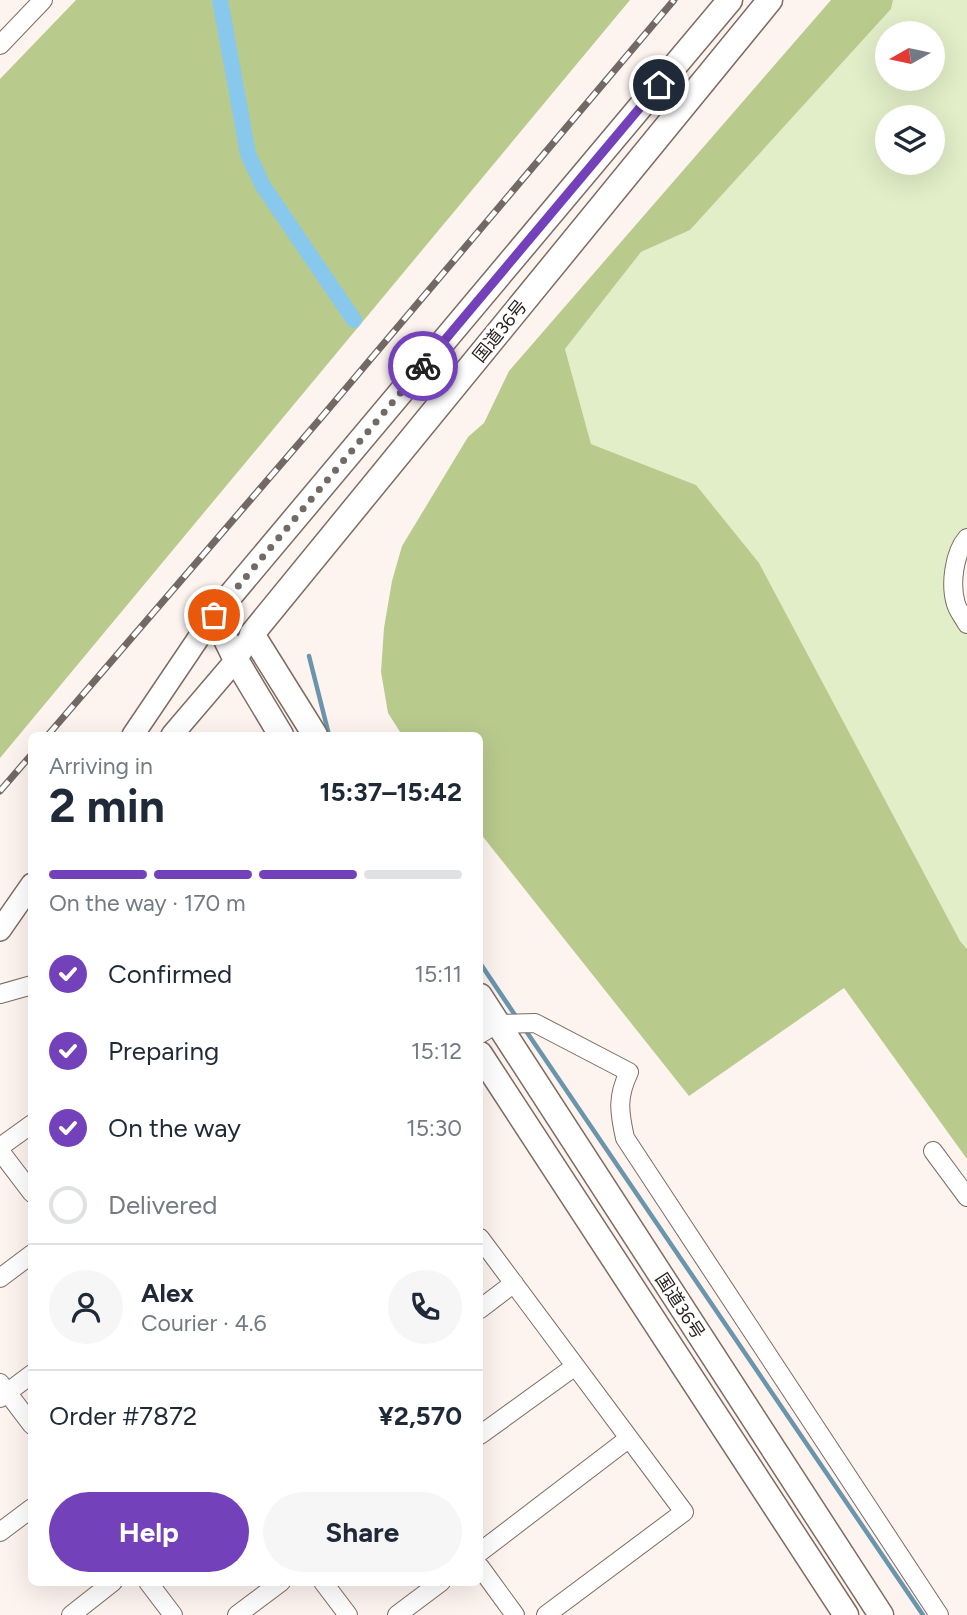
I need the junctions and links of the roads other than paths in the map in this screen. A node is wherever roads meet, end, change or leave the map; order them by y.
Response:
1 (43, 0) edge
2 (730, 0) edge
3 (771, 0) edge
4 (0, 45) edge
5 (967, 538) edge
6 (214, 615) junction
7 (967, 624) edge
8 (252, 635) junction
9 (236, 660) junction
10 (135, 732) edge
11 (175, 732) edge
12 (279, 732) edge
13 (313, 732) edge
14 (28, 890) edge
15 (28, 905) edge
16 (0, 930) edge
17 (0, 937) edge
18 (28, 986) edge
19 (0, 994) edge
20 (483, 1008) edge
21 (488, 1029) edge
22 (483, 1059) edge
23 (28, 1127) edge
24 (0, 1149) edge
25 (933, 1151) dead end
26 (28, 1188) edge
27 (967, 1197) edge
28 (483, 1242) edge
29 (28, 1257) edge
30 (0, 1278) edge
31 (514, 1283) junction
32 (483, 1307) edge
33 (574, 1367) junction
34 (28, 1376) edge
35 (2, 1391) edge
36 (28, 1420) edge
37 (483, 1433) edge
38 (628, 1439) junction
39 (28, 1511) edge
40 (0, 1532) edge
41 (483, 1550) edge
42 (483, 1571) edge
43 (108, 1586) edge
44 (151, 1586) edge
45 (276, 1586) edge
46 (326, 1586) edge
47 (436, 1586) edge
48 (71, 1615) edge
49 (173, 1615) edge
50 (237, 1615) edge
51 (348, 1615) edge
52 (397, 1615) edge
53 (515, 1615) edge
54 (546, 1615) edge
55 (846, 1615) edge
56 (881, 1615) edge
57 (939, 1615) edge

1 - 4 street
2 - 6 highway, 国道36号
3 - 8 highway, 国道36号
5 - 7 street
6 - 8 highway
6 - 9 highway
6 - 10 main road
8 - 9 main road
8 - 13 highway
9 - 11 main road
9 - 12 highway
14 - 16 main road
15 - 17 main road
18 - 19 street
20 - 21 highway, 国道36号
21 - 56 highway, 国道36号
21 - 57 street
22 - 55 highway, 国道36号
23 - 24 street
24 - 26 street
25 - 27 street
28 - 31 street
29 - 30 street
31 - 32 street
31 - 33 street
33 - 37 street
33 - 38 street
34 - 35 street
35 - 36 street
38 - 41 street
38 - 54 street
39 - 40 street
42 - 53 street
43 - 48 street
44 - 49 street
45 - 50 street
46 - 51 street
47 - 52 street

